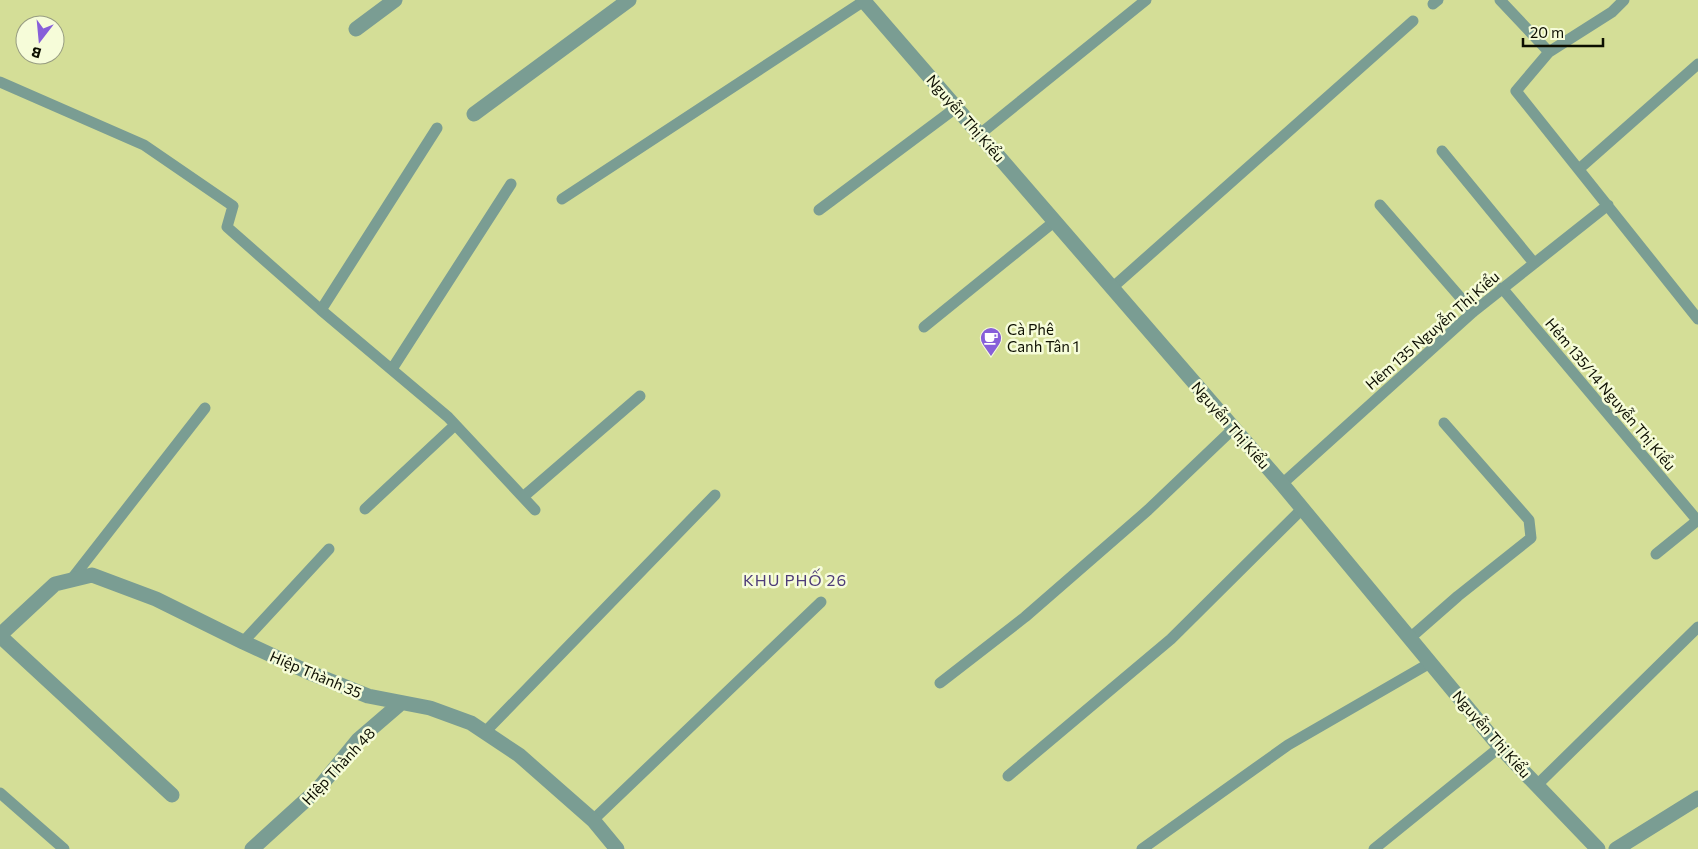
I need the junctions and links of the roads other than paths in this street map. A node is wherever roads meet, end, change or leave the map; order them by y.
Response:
1 (395, 0) edge
2 (629, 0) edge
3 (864, 0) edge
4 (1146, 0) edge
5 (1500, 0) edge
6 (1624, 0) edge
7 (1414, 21) dead end
8 (356, 29) dead end
9 (1549, 52) junction
10 (1698, 64) edge
11 (0, 82) edge
12 (957, 107) junction
13 (474, 114) dead end
14 (437, 128) dead end
15 (980, 134) junction
16 (1442, 151) dead end
17 (1579, 169) junction
18 (511, 184) dead end
19 (562, 199) dead end
20 (1380, 205) dead end
21 (1608, 205) junction
22 (820, 210) dead end
23 (1055, 221) junction
24 (1534, 263) junction
25 (1113, 287) junction
26 (1502, 288) junction
27 (321, 310) junction
28 (1473, 312) junction
29 (1698, 319) edge
30 (924, 327) dead end
31 (392, 370) junction
32 (640, 396) dead end
33 (205, 408) dead end
34 (1444, 423) dead end
35 (455, 425) junction
36 (1234, 428) junction
37 (1282, 484) junction
38 (714, 495) dead end
39 (523, 497) junction
40 (366, 509) dead end
41 (1302, 509) junction
42 (535, 510) dead end
43 (1698, 520) edge
44 (329, 549) dead end
45 (1656, 554) dead end
46 (71, 580) junction
47 (821, 602) dead end
48 (1698, 627) edge
49 (0, 635) edge
50 (1410, 638) junction
51 (243, 642) junction
52 (1430, 663) junction
53 (940, 683) dead end
54 (401, 703) junction
55 (485, 732) junction
56 (1500, 747) junction
57 (1008, 776) dead end
58 (1537, 785) junction
59 (0, 793) edge
60 (172, 795) dead end
61 (1698, 798) edge
62 (592, 820) junction
63 (258, 847) edge
64 (64, 849) edge
65 (617, 849) edge
66 (1142, 849) edge
67 (1374, 849) edge
68 (1598, 849) edge
69 (1616, 849) edge

1 - 8 street
2 - 13 street
3 - 12 street, Nguyễn Thị Kiểu
3 - 19 lane
4 - 15 lane
5 - 9 lane
6 - 9 lane
7 - 25 lane
9 - 17 lane
10 - 17 lane
11 - 27 lane
12 - 15 street, Nguyễn Thị Kiểu
12 - 22 lane
14 - 27 lane
15 - 23 street, Nguyễn Thị Kiểu
16 - 24 lane
17 - 21 lane
18 - 31 lane
20 - 28 lane
21 - 24 lane, Hẻm 135 Nguyễn Thị Kiểu
21 - 29 lane
23 - 25 street, Nguyễn Thị Kiểu
23 - 30 lane
24 - 26 lane, Hẻm 135 Nguyễn Thị Kiểu
25 - 36 street, Nguyễn Thị Kiểu
26 - 28 lane, Hẻm 135 Nguyễn Thị Kiểu
26 - 43 lane, Hẻm 135/14 Nguyễn Thị Kiểu
27 - 31 lane
28 - 37 lane, Hẻm 135 Nguyễn Thị Kiểu
31 - 35 lane
32 - 39 lane
33 - 46 lane
34 - 50 lane
35 - 39 lane
35 - 40 lane
36 - 37 street, Nguyễn Thị Kiểu
36 - 53 lane
37 - 41 street, Nguyễn Thị Kiểu
38 - 55 lane
39 - 42 lane
41 - 50 street, Nguyễn Thị Kiểu
41 - 57 lane
43 - 45 lane, Hẻm 135/14 Nguyễn Thị Kiểu
44 - 51 lane
46 - 49 street, Hiệp Thành 35
46 - 51 street, Hiệp Thành 35
47 - 62 lane
48 - 58 lane
49 - 60 street, Hiệp Thành 35
50 - 52 street, Nguyễn Thị Kiểu
51 - 54 street, Hiệp Thành 35
52 - 56 street, Nguyễn Thị Kiểu
52 - 66 lane
54 - 55 street, Hiệp Thành 35
54 - 63 street, Hiệp Thành 48
55 - 62 street, Hiệp Thành 35
56 - 58 street, Nguyễn Thị Kiểu
56 - 67 lane
58 - 68 street, Nguyễn Thị Kiểu
59 - 64 lane
61 - 69 street
62 - 65 street, Hiệp Thành 35

